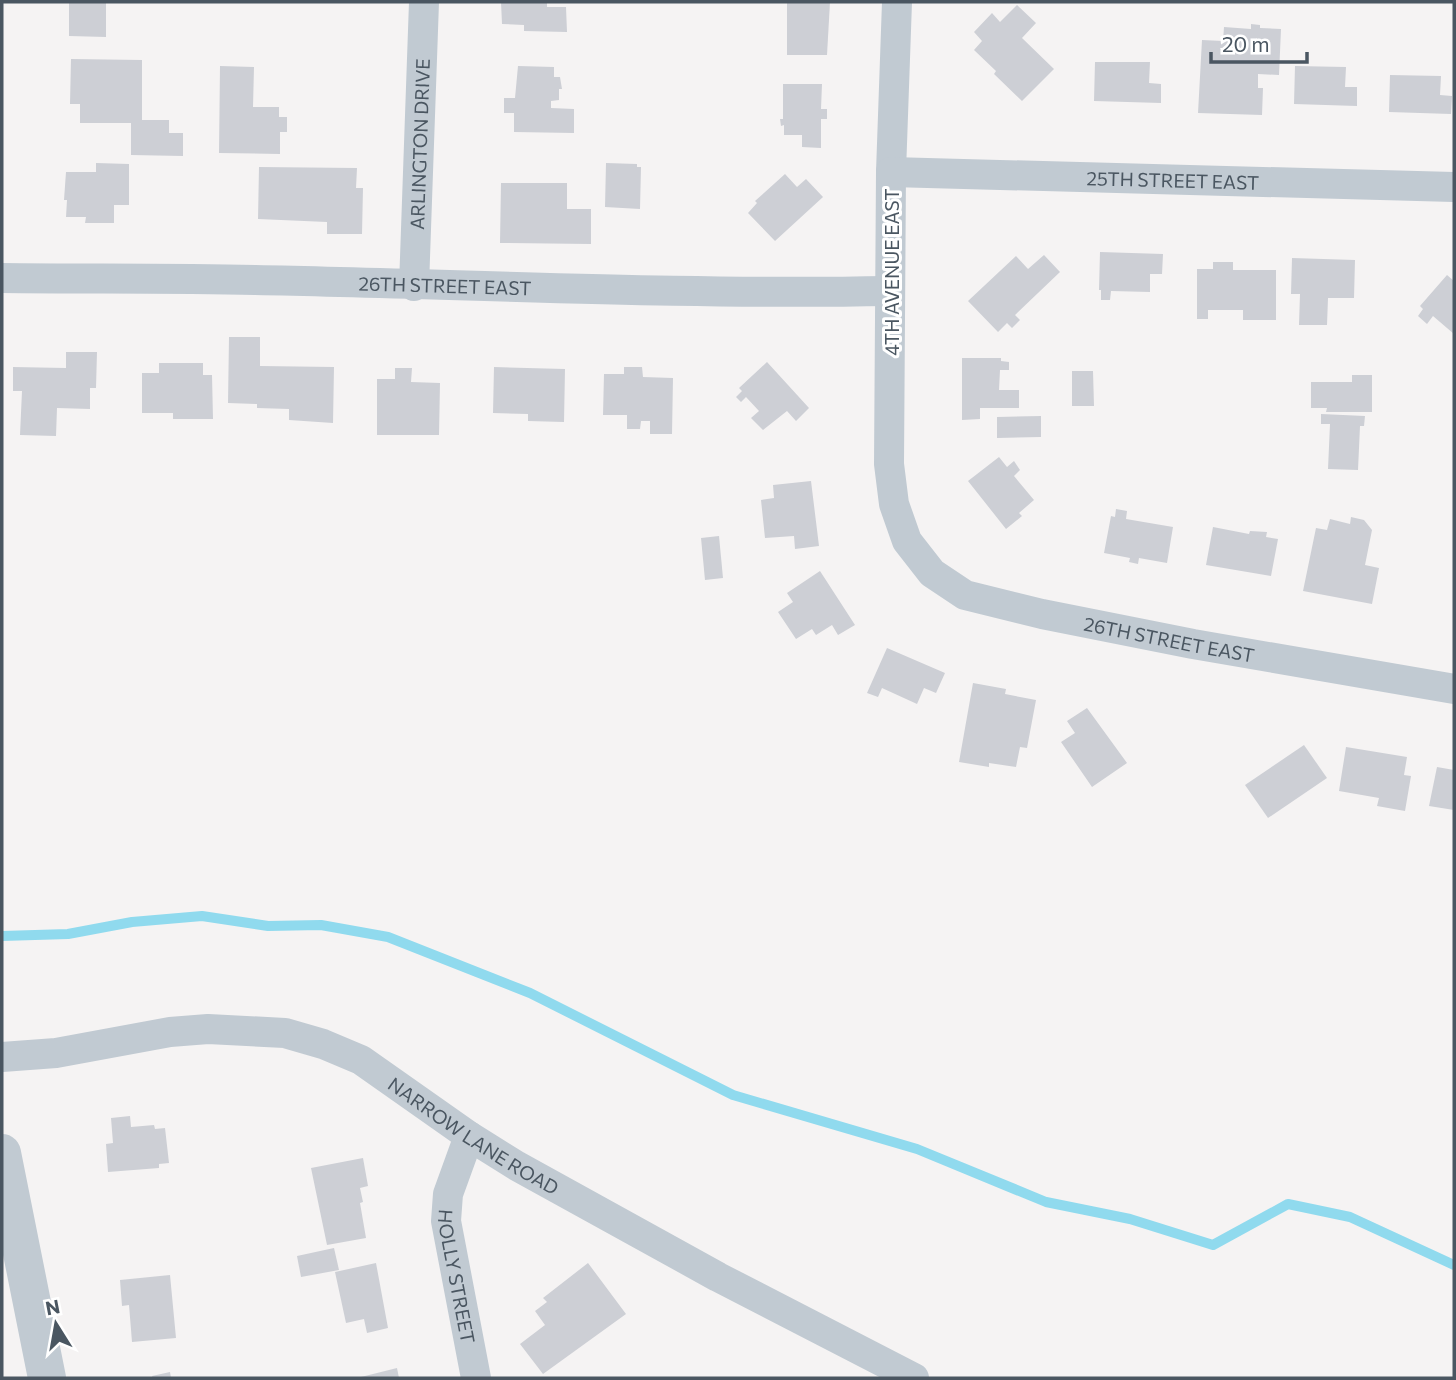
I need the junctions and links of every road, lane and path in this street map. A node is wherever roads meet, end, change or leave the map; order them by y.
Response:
1 (424, 2) edge
2 (897, 2) edge
3 (891, 172) junction
4 (1454, 187) edge
5 (2, 278) edge
6 (414, 286) junction
7 (889, 291) junction
8 (907, 541) joint
9 (1454, 689) edge
10 (2, 1058) edge
11 (469, 1136) junction
12 (2, 1153) edge
13 (47, 1378) edge
14 (475, 1378) edge
15 (914, 1378) edge

1 - 6 street, ARLINGTON DRIVE
2 - 3 street, 4TH AVENUE EAST
3 - 4 street, 25TH STREET EAST
3 - 7 street, 4TH AVENUE EAST
5 - 6 street, 26TH STREET EAST
6 - 7 street, 26TH STREET EAST
7 - 8 street, 4TH AVENUE EAST
8 - 9 street, 26TH STREET EAST
10 - 11 street, NARROW LANE ROAD
11 - 14 street, HOLLY STREET
11 - 15 street, NARROW LANE ROAD
12 - 13 street

